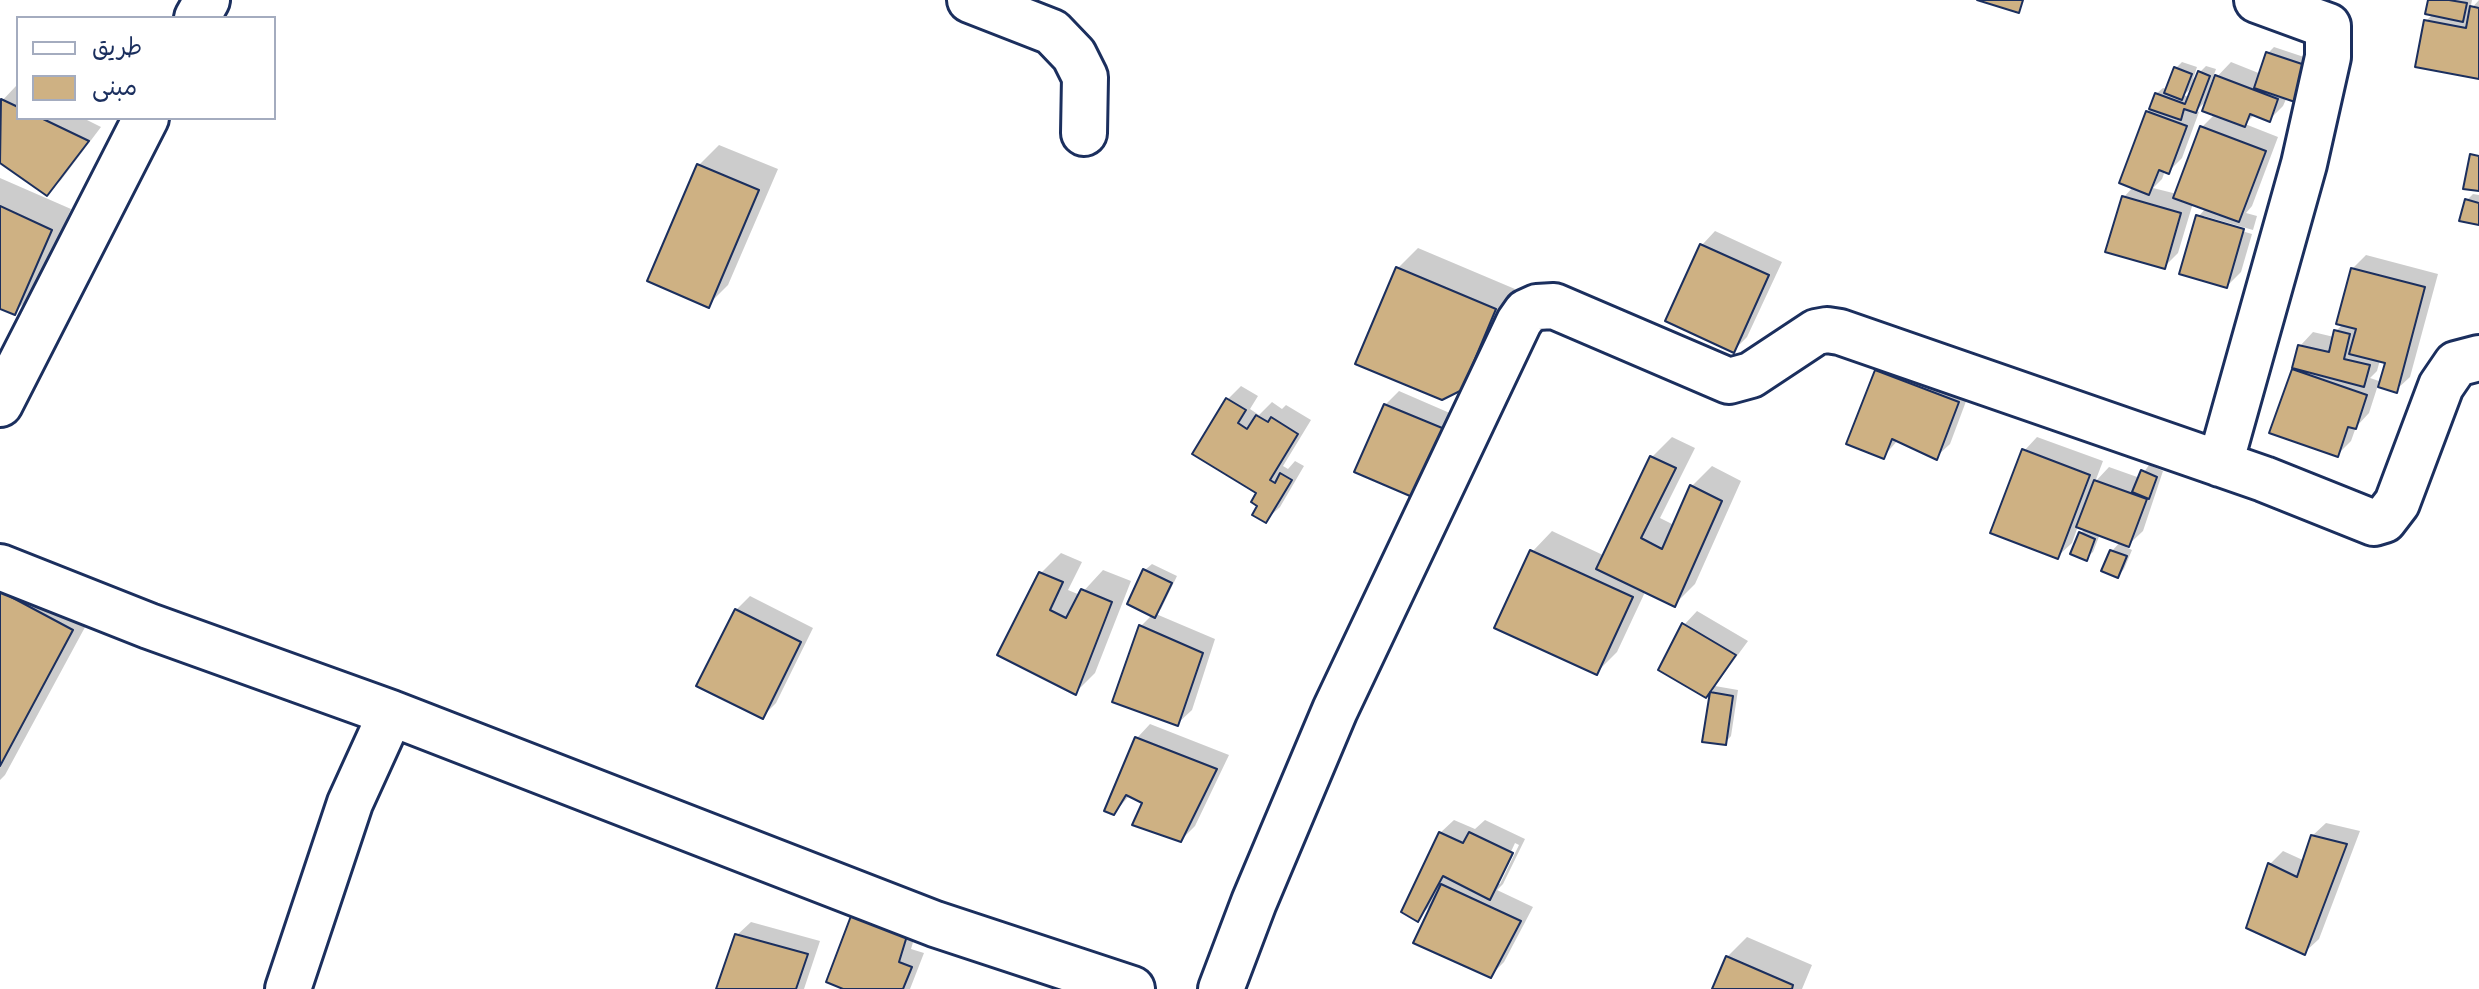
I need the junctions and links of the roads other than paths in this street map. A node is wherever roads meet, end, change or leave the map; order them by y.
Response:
1 (970, 0) edge
2 (2257, 0) edge
3 (145, 120) edge
4 (1084, 133) dead end
5 (2479, 358) edge
6 (0, 404) edge
7 (2220, 464) junction
8 (0, 567) edge
9 (391, 713) junction
10 (288, 989) edge
11 (1132, 989) edge
12 (1221, 989) edge

1 - 4 street
2 - 7 street
3 - 6 street
5 - 7 street
7 - 12 street
8 - 9 street
9 - 10 street
9 - 11 street

